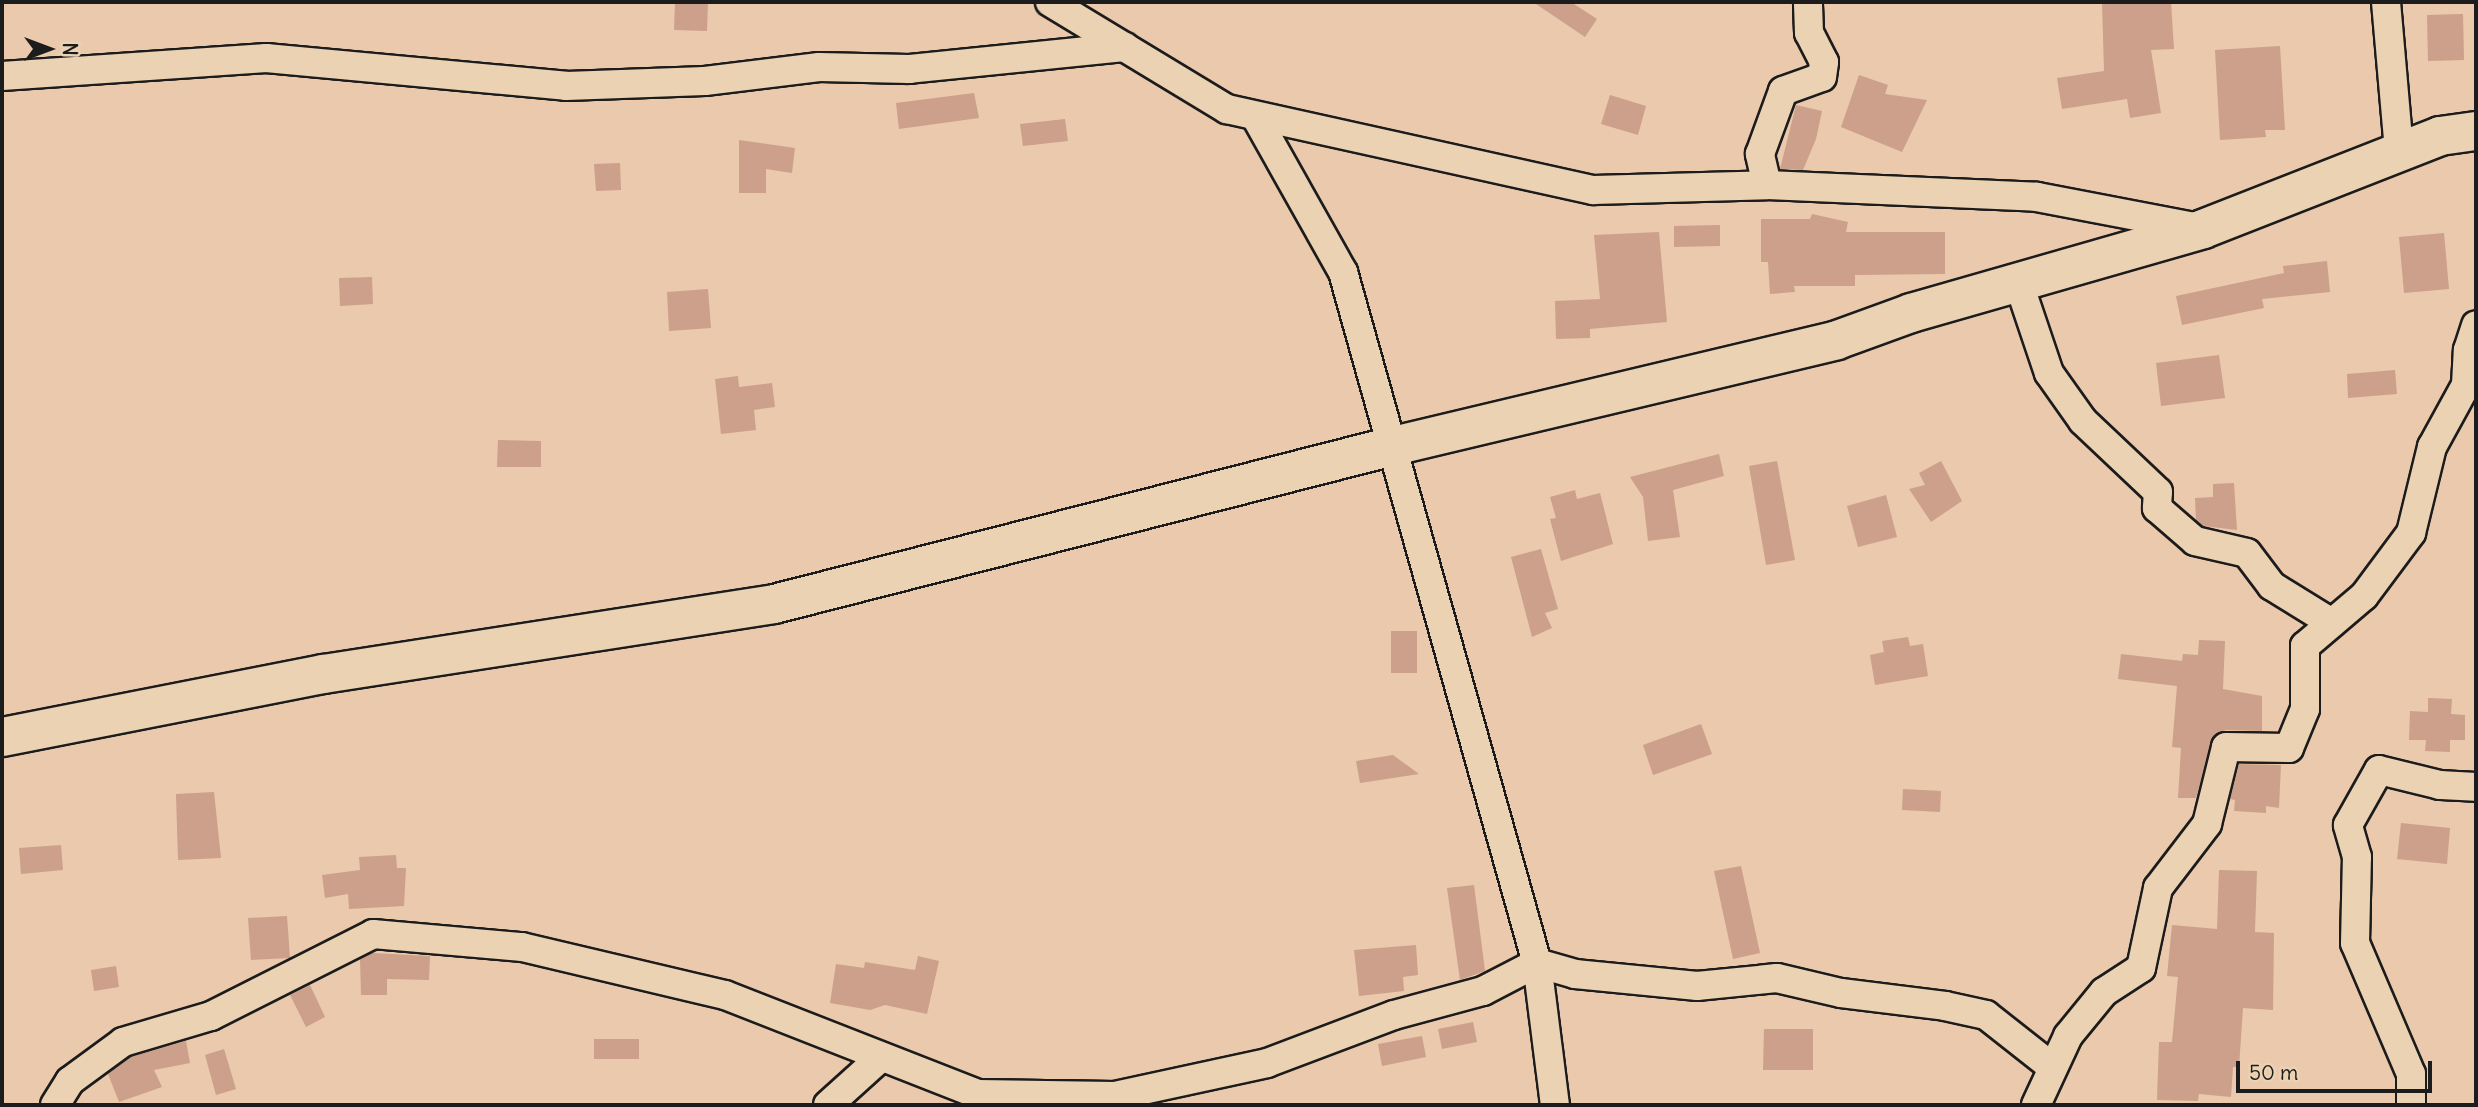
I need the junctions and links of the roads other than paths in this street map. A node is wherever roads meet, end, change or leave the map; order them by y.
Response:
1 (1051, 2) edge
2 (1808, 2) edge
3 (2386, 2) edge
4 (1125, 47) junction
5 (2, 76) edge
6 (1256, 119) junction
7 (2476, 131) edge
8 (2399, 152) junction
9 (1767, 185) junction
10 (2203, 229) junction
11 (2019, 284) junction
12 (2476, 325) edge
13 (1393, 446) junction
14 (2332, 623) junction
15 (2, 737) edge
16 (2476, 787) edge
17 (1537, 963) junction
18 (880, 1058) junction
19 (2052, 1066) junction
20 (974, 1100) edge
21 (55, 1105) edge
22 (828, 1105) edge
23 (1555, 1105) edge
24 (2036, 1105) edge
25 (2410, 1105) edge

1 - 4 street
2 - 9 street
3 - 8 street
4 - 5 street
4 - 6 street
6 - 9 street
6 - 13 street
7 - 8 street
8 - 10 street
9 - 10 street
10 - 11 street
11 - 13 street
11 - 14 street
12 - 14 street
13 - 15 street
13 - 17 street
14 - 19 street
16 - 25 street
17 - 19 street
17 - 20 street
17 - 23 street
18 - 20 street
18 - 21 street
18 - 22 street
19 - 24 street

